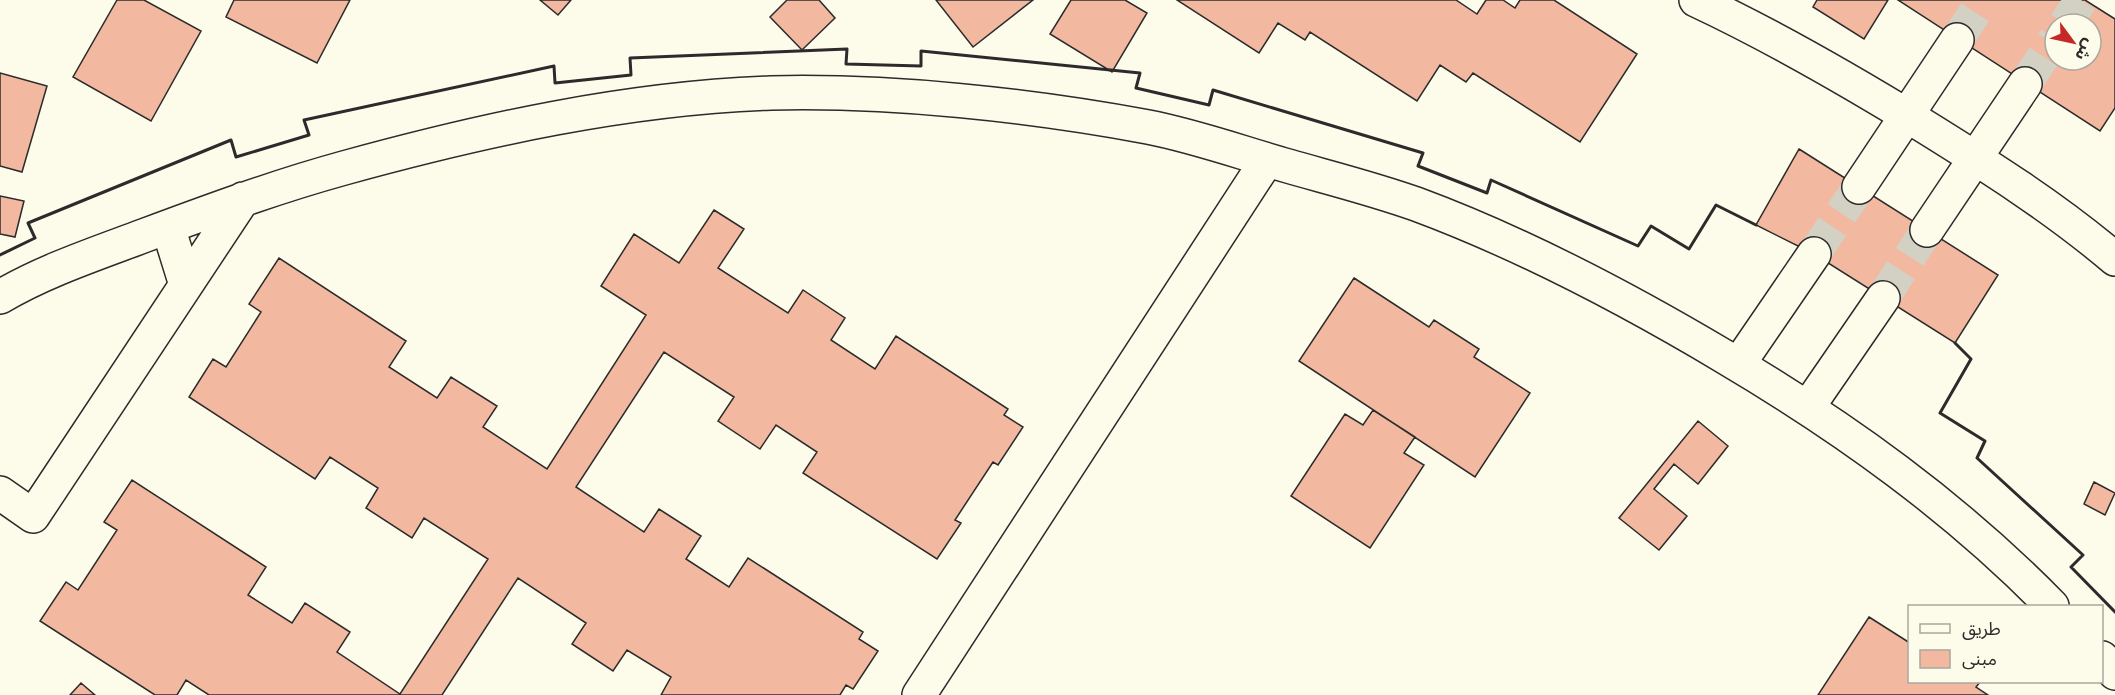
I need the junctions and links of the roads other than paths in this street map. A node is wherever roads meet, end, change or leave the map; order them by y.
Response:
1 (1696, 0) edge
2 (1957, 40) tunnel mouth
3 (2025, 84) tunnel mouth
4 (1905, 114) junction
5 (1974, 157) junction
6 (1267, 160) junction
7 (1858, 187) tunnel mouth
8 (243, 199) junction
9 (168, 227) junction
10 (1927, 230) tunnel mouth
11 (1814, 254) tunnel mouth
12 (2115, 259) edge
13 (186, 285) junction
14 (0, 297) edge
15 (1883, 298) tunnel mouth
16 (1738, 365) junction
17 (1808, 407) junction
18 (0, 493) edge
19 (2051, 605) edge
20 (2103, 659) edge
21 (2115, 673) edge
22 (919, 695) edge

1 - 4 street
2 - 4 street
3 - 5 street
4 - 5 street
4 - 7 street
5 - 10 street
5 - 12 street
6 - 8 street
6 - 16 street
6 - 22 street
8 - 9 street
8 - 13 street
9 - 13 street
9 - 14 street
11 - 16 street
13 - 18 street
15 - 17 street
16 - 17 street
17 - 19 street
20 - 21 street

